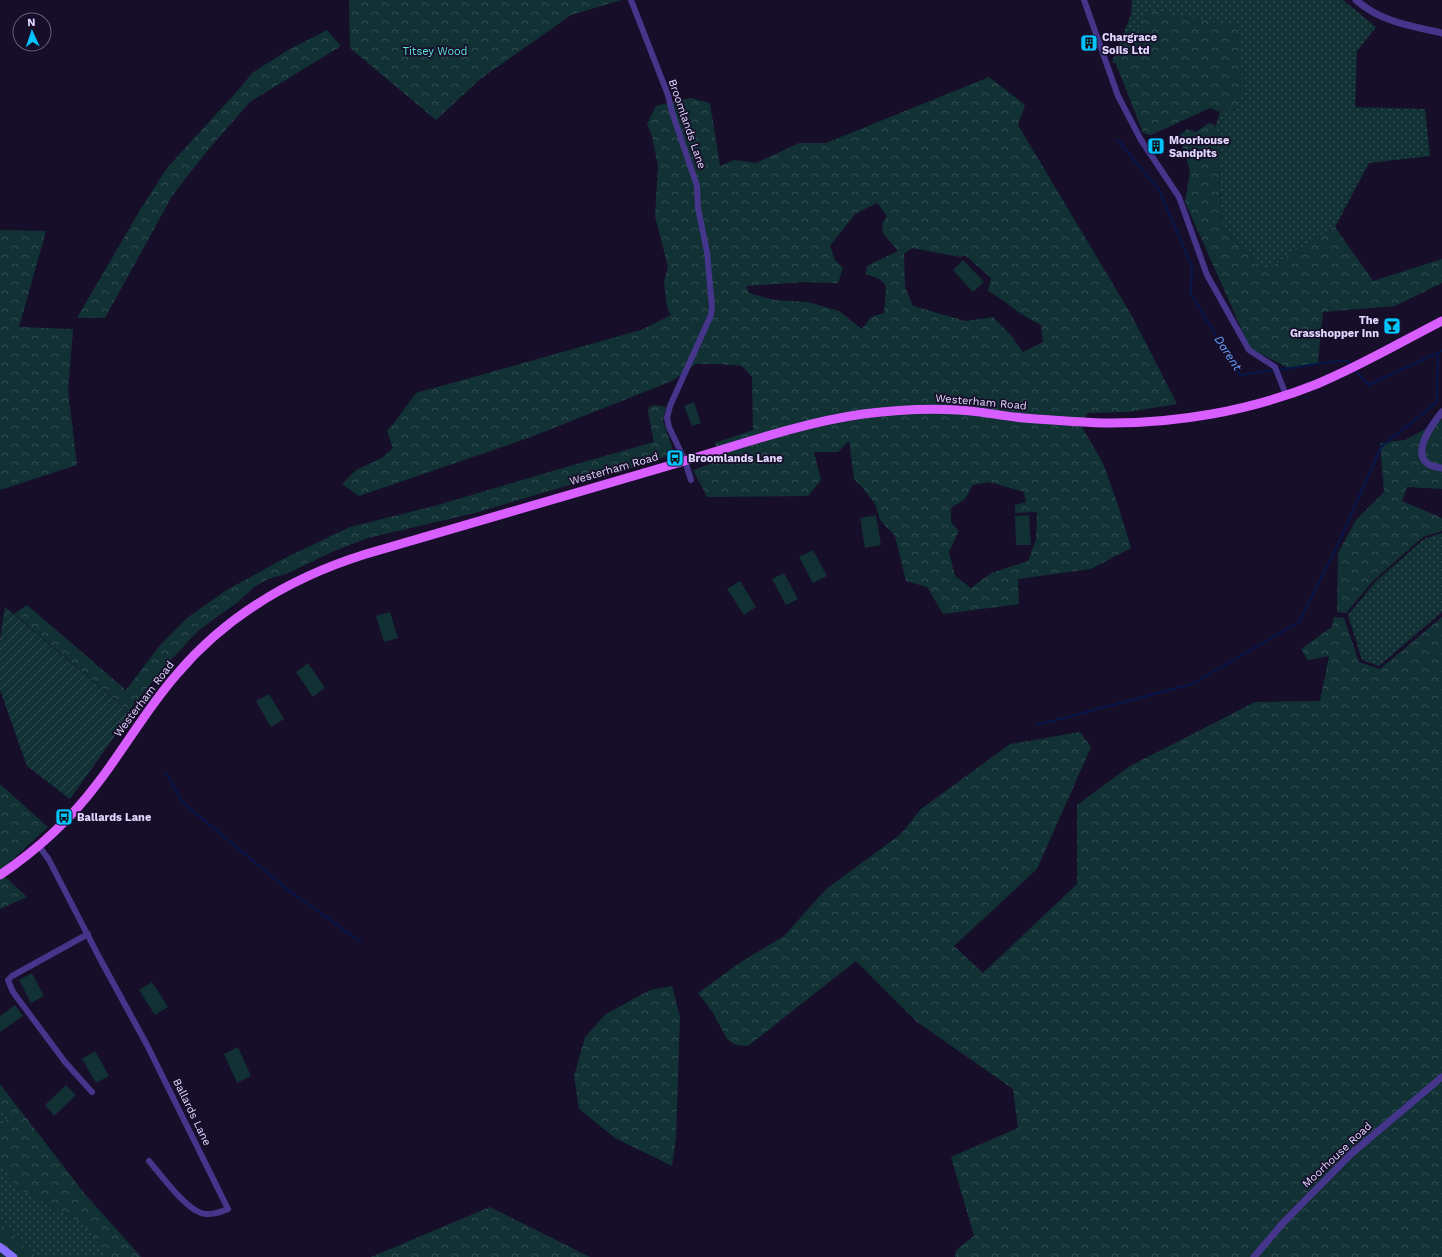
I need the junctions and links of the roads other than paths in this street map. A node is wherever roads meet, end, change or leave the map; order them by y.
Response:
1 (631, 0) edge
2 (1084, 0) edge
3 (1356, 0) edge
4 (1442, 33) edge
5 (1442, 321) edge
6 (1286, 395) junction
7 (1442, 412) edge
8 (685, 461) junction
9 (1442, 468) edge
10 (691, 480) dead end
11 (39, 846) junction
12 (0, 875) edge
13 (88, 934) junction
14 (1442, 1077) edge
15 (92, 1092) dead end
16 (149, 1161) dead end
17 (0, 1247) edge
18 (13, 1257) edge
19 (1254, 1257) edge

1 - 8 street, Broomlands Lane
2 - 6 street
3 - 4 street
5 - 6 main road, Westerham Road
6 - 8 main road, Westerham Road
7 - 9 street
8 - 10 street, Broomlands Lane
8 - 11 main road, Westerham Road
11 - 12 main road, Westerham Road
11 - 13 street, Ballards Lane
13 - 15 street
13 - 16 street, Ballards Lane
14 - 19 street, Moorhouse Road
17 - 18 main road

